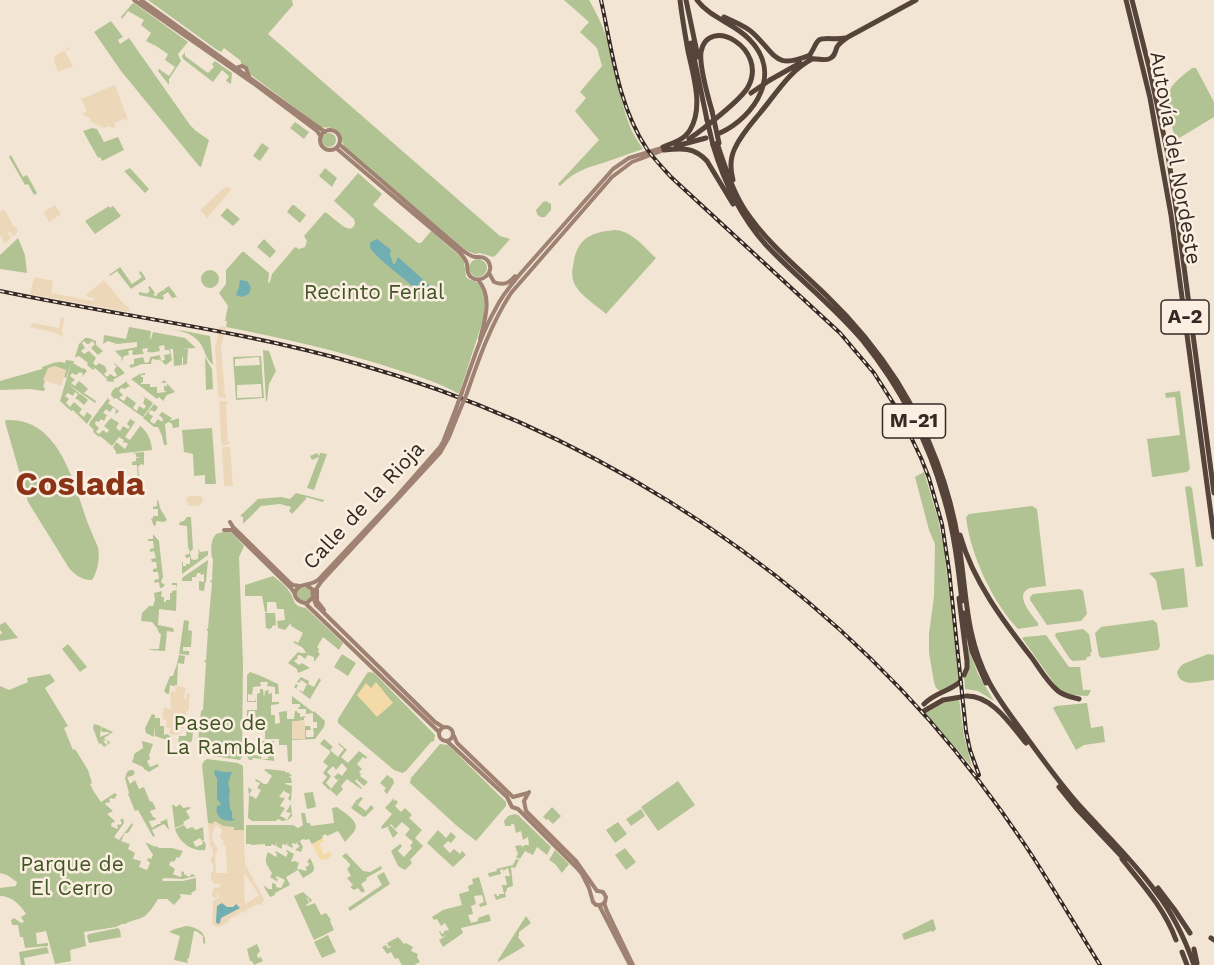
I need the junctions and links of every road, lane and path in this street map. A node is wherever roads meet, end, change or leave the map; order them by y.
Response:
1 (134, 0) edge
2 (141, 0) edge
3 (680, 0) edge
4 (686, 0) edge
5 (697, 0) edge
6 (916, 0) edge
7 (1126, 0) edge
8 (1132, 0) edge
9 (704, 7) junction
10 (848, 37) junction
11 (831, 40) junction
12 (815, 49) junction
13 (836, 49) junction
14 (811, 57) junction
15 (819, 58) junction
16 (235, 69) junction
17 (711, 112) junction
18 (716, 117) junction
19 (325, 132) junction
20 (720, 133) dead end
21 (321, 137) junction
22 (706, 138) dead end
23 (689, 139) junction
24 (716, 144) junction
25 (337, 146) junction
26 (675, 147) junction
27 (663, 149) junction
28 (760, 229) junction
29 (766, 244) junction
30 (537, 255) junction
31 (475, 257) junction
32 (467, 265) junction
33 (489, 273) junction
34 (477, 280) junction
35 (474, 359) junction
36 (465, 392) junction
37 (457, 411) junction
38 (1206, 436) junction
39 (933, 452) junction
40 (1214, 476) edge
41 (1214, 493) edge
42 (230, 522) dead end
43 (224, 530) dead end
44 (952, 530) junction
45 (1214, 537) edge
46 (321, 582) junction
47 (306, 585) junction
48 (300, 586) junction
49 (295, 594) junction
50 (314, 596) junction
51 (306, 603) junction
52 (342, 630) junction
53 (964, 675) dead end
54 (960, 682) dead end
55 (1079, 699) dead end
56 (443, 727) junction
57 (439, 732) junction
58 (454, 736) junction
59 (448, 742) junction
60 (1027, 742) junction
61 (519, 795) junction
62 (513, 797) junction
63 (510, 802) junction
64 (524, 803) junction
65 (518, 809) junction
66 (1113, 848) junction
67 (598, 891) junction
68 (592, 896) junction
69 (604, 903) junction
70 (599, 905) junction
71 (1190, 933) dead end
72 (1176, 940) dead end
73 (1194, 949) dead end
74 (1182, 952) dead end
75 (632, 965) edge
76 (1192, 965) edge

1 - 16 main road
2 - 16 main road
3 - 24 highway, M-21, bridge
3 - 27 highway
4 - 17 highway, M-21
5 - 9 highway
6 - 10 highway
7 - 45 highway, Autovía del Nordeste / A-2
8 - 38 highway, Autovía del Nordeste / A-2
9 - 14 highway
9 - 20 highway
10 - 11 highway
10 - 13 highway
11 - 12 highway
11 - 13 highway
12 - 14 highway
12 - 15 highway
13 - 15 highway
14 - 15 highway
14 - 18 highway, bridge
14 - 28 highway
16 - 19 main road
16 - 21 main road
17 - 18 highway
17 - 24 highway, M-21, bridge
18 - 23 highway
19 - 21 main road
19 - 25 main road
21 - 25 main road
22 - 26 highway
23 - 26 main road
23 - 27 main road
24 - 28 highway, M-21
24 - 29 highway, M-21
25 - 31 main road
25 - 32 main road
26 - 27 main road
27 - 29 highway
27 - 30 main road
27 - 36 main road
28 - 39 highway, M-21
29 - 44 highway, M-21
30 - 33 main road
30 - 35 main road
31 - 32 main road
31 - 33 main road
32 - 34 main road
33 - 34 main road
34 - 35 main road
35 - 36 main road
36 - 37 main road, bridge
37 - 46 main road, Calle de la Rioja
37 - 47 main road, Calle de la Rioja
38 - 40 highway
38 - 41 highway, Autovía del Nordeste / A-2
39 - 55 highway
39 - 60 highway, M-21
42 - 48 main road
43 - 49 main road
44 - 53 highway
44 - 60 highway, M-21
46 - 50 main road, Calle de la Rioja
46 - 52 main road, Calle de la Rioja
47 - 48 main road
47 - 50 main road
48 - 49 main road
49 - 51 main road
50 - 51 main road
50 - 52 main road
51 - 57 main road
52 - 56 main road
54 - 60 highway
56 - 57 main road
56 - 58 main road
57 - 59 main road
58 - 59 main road
58 - 62 main road
59 - 63 main road
60 - 66 highway, M-21
60 - 71 highway
60 - 76 highway, M-21
61 - 62 main road
61 - 64 main road
61 - 64 main road
62 - 63 main road
63 - 65 main road
64 - 65 main road
64 - 67 main road
65 - 68 main road
66 - 72 highway
66 - 76 highway, M-21
67 - 68 main road
67 - 69 main road
68 - 70 main road
69 - 70 main road
69 - 75 main road
70 - 75 main road
73 - 76 highway
74 - 76 highway

